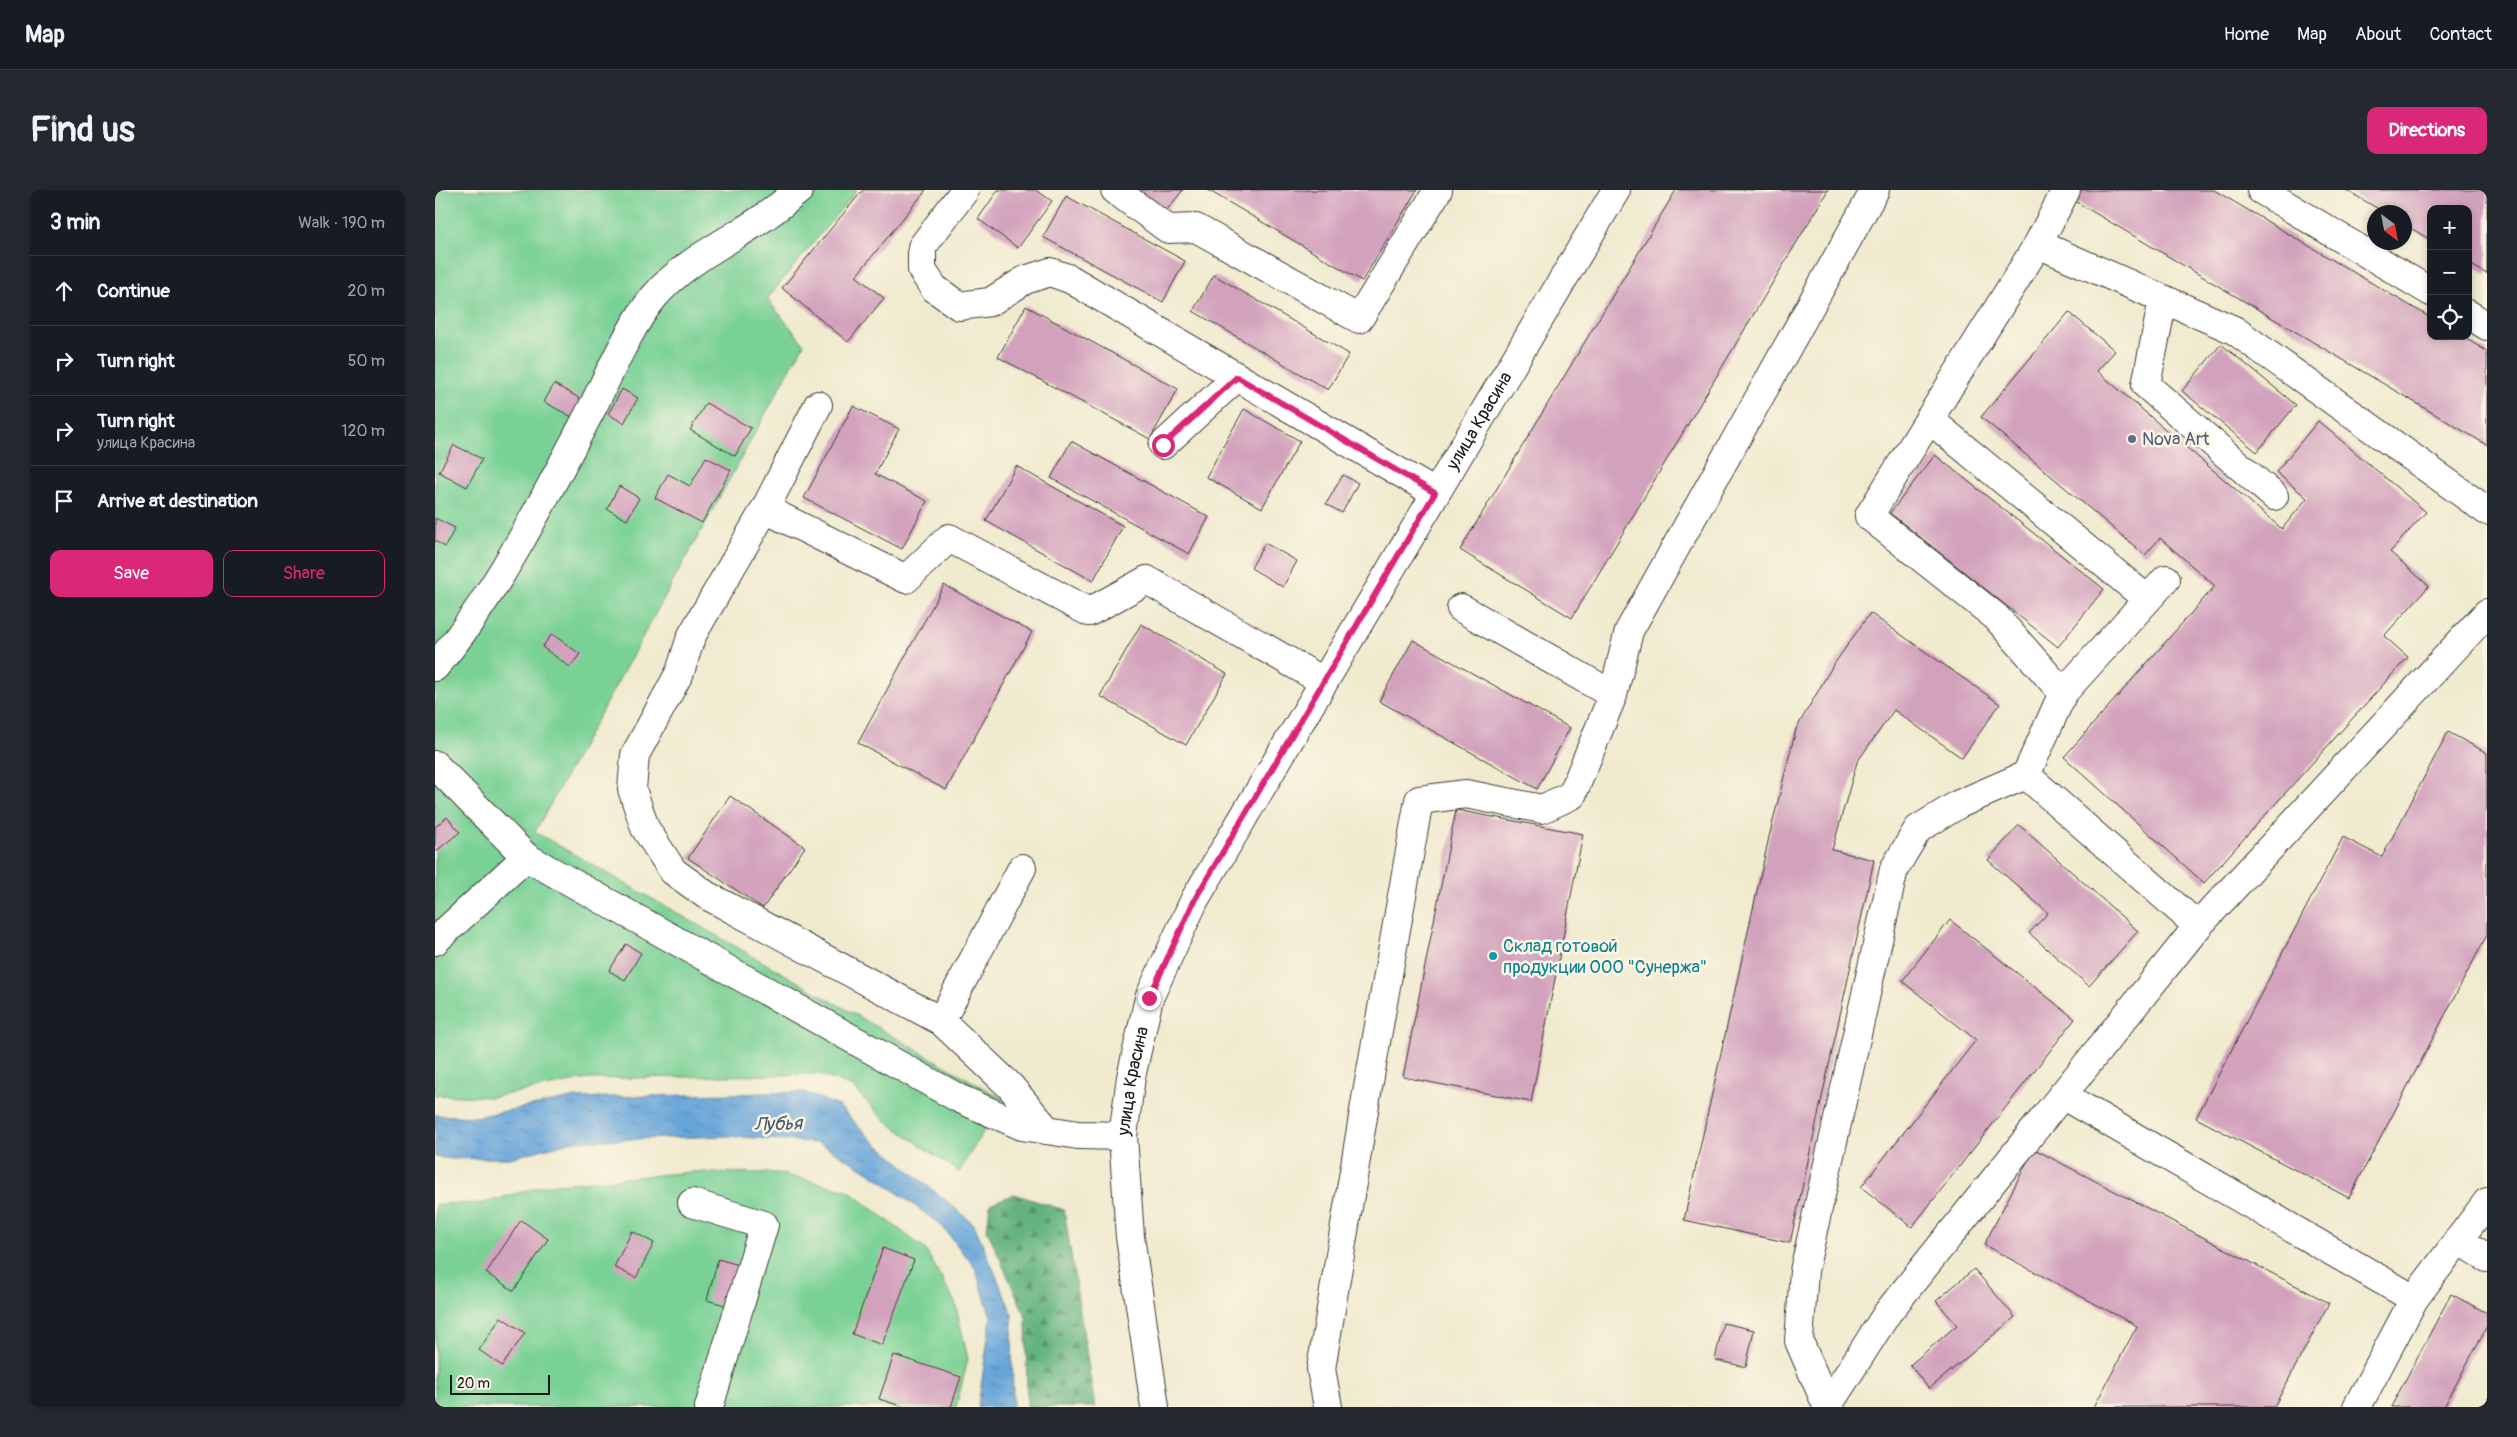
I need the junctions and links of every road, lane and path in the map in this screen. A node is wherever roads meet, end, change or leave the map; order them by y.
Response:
1 (799, 190) edge
2 (965, 190) edge
3 (1115, 190) edge
4 (1438, 190) edge
5 (1616, 190) edge
6 (1875, 190) edge
7 (2066, 190) edge
8 (2261, 190) edge
9 (2038, 244) junction
10 (2427, 290) edge
11 (2163, 299) junction
12 (2472, 317) edge
13 (2487, 326) edge
14 (1237, 377) junction
15 (818, 405) dead end
16 (1929, 419) junction
17 (1163, 445) dead end
18 (1435, 493) junction
19 (2274, 496) dead end
20 (765, 509) junction
21 (2487, 510) edge
22 (2166, 579) dead end
23 (2147, 599) junction
24 (1461, 608) dead end
25 (2487, 613) edge
26 (435, 667) edge
27 (1323, 681) junction
28 (2063, 694) junction
29 (1613, 695) junction
30 (435, 765) edge
31 (2027, 775) junction
32 (526, 857) junction
33 (1022, 868) dead end
34 (2198, 926) junction
35 (435, 941) edge
36 (941, 1021) junction
37 (2062, 1095) junction
38 (1047, 1130) junction
39 (1123, 1136) junction
40 (2487, 1202) edge
41 (691, 1203) dead end
42 (2458, 1240) junction
43 (2487, 1258) edge
44 (2414, 1299) junction
45 (1827, 1406) edge
46 (709, 1407) edge
47 (1155, 1407) edge
48 (1328, 1407) edge
49 (2357, 1407) edge

1 - 26 main road
2 - 14 main road
3 - 4 main road
5 - 18 main road, улица Красина
6 - 29 main road
7 - 9 main road
8 - 10 main road
9 - 11 main road
9 - 16 main road
11 - 19 main road
11 - 21 main road
12 - 13 main road
14 - 17 main road
14 - 18 main road
15 - 20 main road
16 - 23 main road
16 - 28 main road
18 - 27 main road, улица Красина
20 - 27 main road
20 - 36 main road
22 - 23 main road
23 - 28 main road
24 - 29 main road
25 - 34 main road
27 - 39 main road, улица Красина
28 - 31 main road
29 - 48 main road
30 - 32 main road
31 - 34 main road
31 - 45 main road
32 - 35 main road
32 - 38 main road
33 - 36 main road
34 - 37 main road
36 - 38 main road
37 - 44 main road
37 - 45 main road
38 - 39 main road
39 - 47 main road, улица Красина
40 - 42 main road
41 - 46 main road
42 - 43 main road
42 - 44 main road
44 - 49 main road

